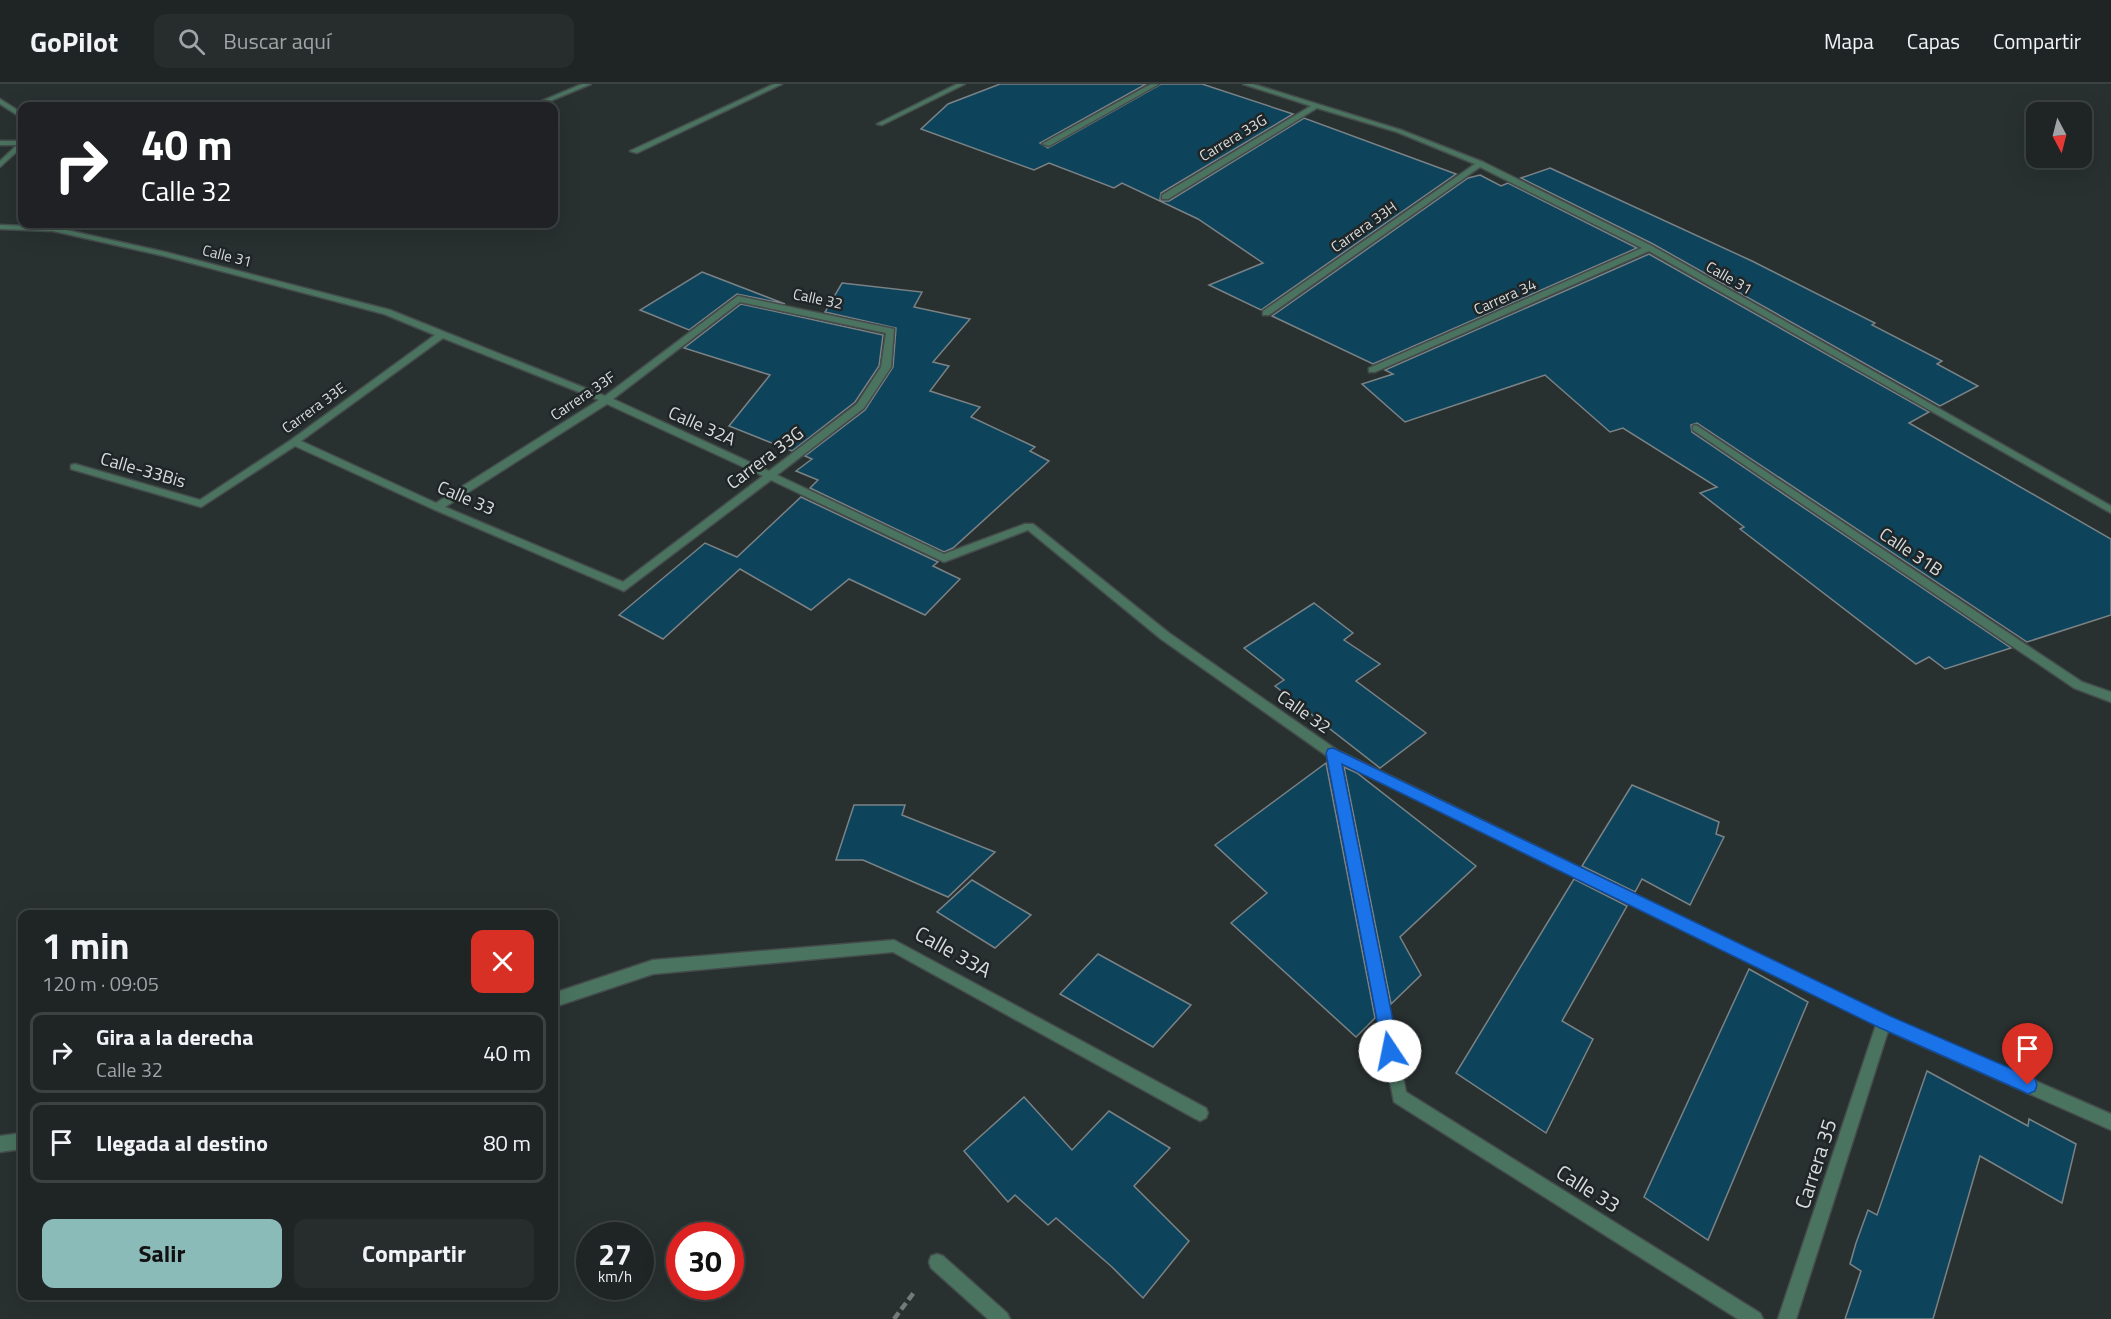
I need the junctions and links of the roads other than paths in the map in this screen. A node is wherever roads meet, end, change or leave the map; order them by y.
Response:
1 (586, 84) edge
2 (779, 84) edge
3 (962, 84) edge
4 (1156, 84) edge
5 (1246, 84) edge
6 (0, 101) edge
7 (543, 102) edge
8 (1317, 105) junction
9 (18, 113) edge
10 (880, 124) dead end
11 (0, 143) edge
12 (18, 143) edge
13 (1046, 144) dead end
14 (18, 147) edge
15 (634, 152) dead end
16 (1480, 164) junction
17 (0, 165) edge
18 (1165, 197) dead end
19 (0, 228) edge
20 (1649, 248) junction
21 (738, 299) joint
22 (1266, 314) dead end
23 (891, 331) joint
24 (442, 334) junction
25 (1372, 370) dead end
26 (606, 400) junction
27 (1696, 428) dead end
28 (294, 442) junction
29 (75, 467) dead end
30 (769, 474) junction
31 (201, 504) joint
32 (437, 507) junction
33 (2111, 510) edge
34 (1029, 526) joint
35 (624, 587) joint
36 (2111, 697) edge
37 (1333, 753) junction
38 (558, 999) edge
39 (1884, 1022) junction
40 (1200, 1113) dead end
41 (2111, 1122) edge
42 (18, 1141) edge
43 (0, 1144) edge
44 (937, 1262) dead end
45 (1001, 1319) edge
46 (1754, 1319) edge
47 (1787, 1319) edge

1 - 7 street
2 - 15 street
3 - 10 street
4 - 13 street
5 - 8 street, Calle 31
6 - 9 street
8 - 16 street, Calle 31
8 - 18 street, Carrera 33G
11 - 12 street
14 - 17 street
16 - 20 street, Calle 31
16 - 22 street, Carrera 33H
19 - 24 street, Calle 31
20 - 25 street, Carrera 34
20 - 33 street, Calle 31
21 - 23 street, Calle 32
21 - 26 street, Carrera 33F
23 - 30 street, Carrera 33G
24 - 26 street, Calle 32A
24 - 28 street, Carrera 33E
26 - 30 street, Calle 32A
26 - 32 street, Carrera 33F
27 - 36 street, Calle 31B
28 - 31 street, Carrera 33E
28 - 32 street, Calle 33
29 - 31 street, Calle-33Bis
30 - 34 street, Calle 32A
30 - 35 street, Carrera 33G
32 - 35 street, Calle 33
34 - 37 street, Calle 32
37 - 39 street, Calle 32
37 - 46 street, Calle 33
38 - 40 street, Calle 33A
39 - 41 street, Calle 32
39 - 47 street, Carrera 35
42 - 43 street
44 - 45 street

